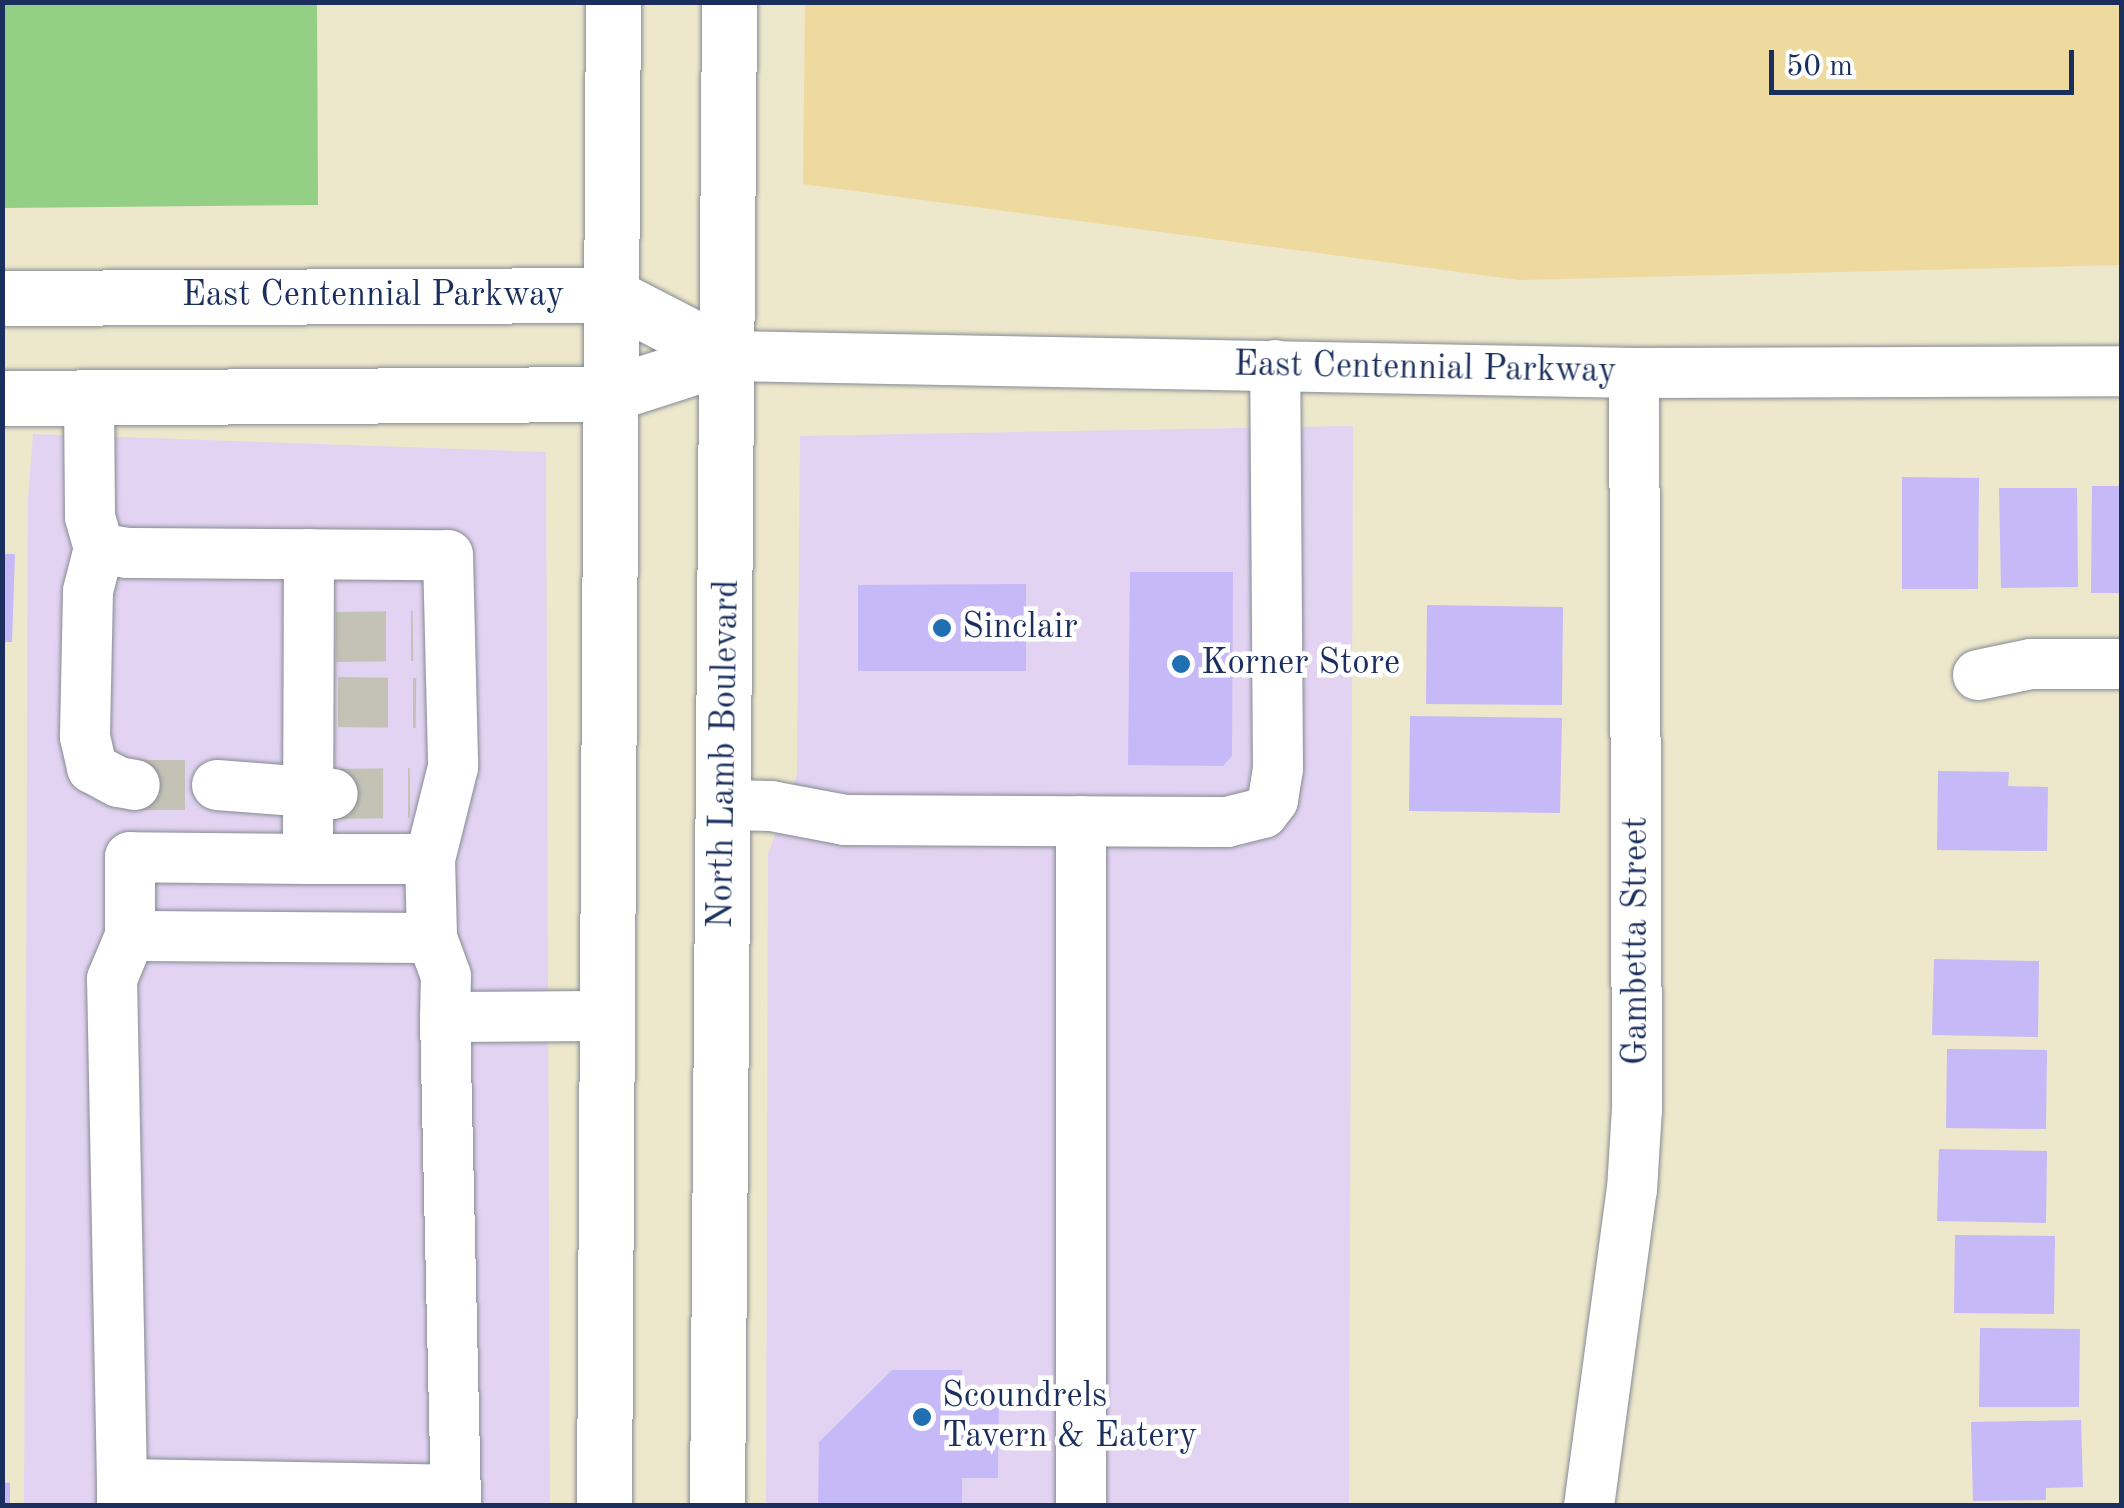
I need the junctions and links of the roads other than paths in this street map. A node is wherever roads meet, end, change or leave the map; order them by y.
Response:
1 (612, 2) edge
2 (728, 2) edge
3 (610, 295) junction
4 (2, 298) edge
5 (728, 356) junction
6 (1275, 365) junction
7 (2122, 371) edge
8 (1634, 373) junction
9 (610, 394) junction
10 (2, 398) edge
11 (89, 398) junction
12 (99, 548) junction
13 (310, 554) junction
14 (2122, 664) edge
15 (1978, 675) dead end
16 (135, 785) tunnel mouth
17 (218, 786) tunnel mouth
18 (320, 792) junction
19 (725, 805) junction
20 (1081, 821) junction
21 (308, 858) junction
22 (430, 859) junction
23 (130, 936) junction
24 (432, 938) junction
25 (606, 1016) junction
26 (446, 1017) junction
27 (605, 1254) junction
28 (122, 1495) edge
29 (456, 1498) edge
30 (604, 1506) edge
31 (642, 1506) edge
32 (718, 1506) edge
33 (1081, 1506) edge
34 (1589, 1506) edge

1 - 3 main road
2 - 5 main road, North Lamb Boulevard
3 - 4 main road, East Centennial Parkway
3 - 5 main road, East Centennial Parkway
3 - 9 main road
5 - 6 street, East Centennial Parkway
5 - 9 main road, East Centennial Parkway
5 - 19 main road, North Lamb Boulevard
6 - 8 street, East Centennial Parkway
6 - 20 street
7 - 8 street, East Centennial Parkway
8 - 34 street, Gambetta Street
9 - 11 main road, East Centennial Parkway
9 - 25 main road
10 - 11 main road, East Centennial Parkway
11 - 12 street
12 - 13 street
12 - 16 street
13 - 18 street
13 - 22 street
14 - 15 street
17 - 18 street
18 - 21 street
19 - 20 street
19 - 32 main road, North Lamb Boulevard
20 - 33 street
21 - 22 street
21 - 23 street
22 - 24 street
23 - 24 street
23 - 28 street
24 - 26 street
25 - 26 street
25 - 27 main road
26 - 29 street
27 - 30 main road
27 - 31 main road
28 - 29 street

